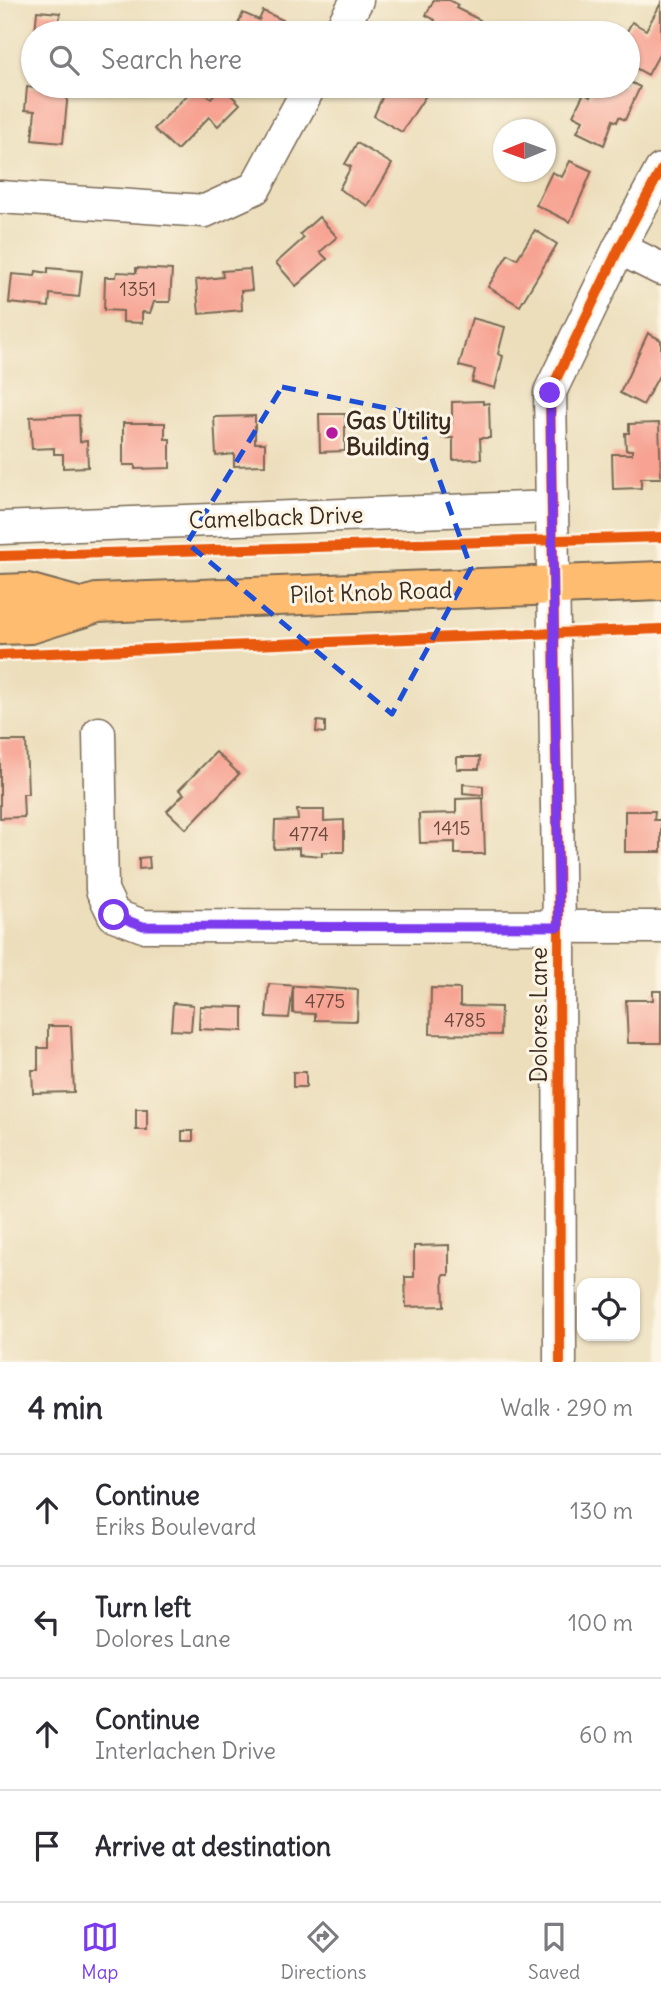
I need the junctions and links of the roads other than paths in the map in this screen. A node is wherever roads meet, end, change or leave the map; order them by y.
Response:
1 (357, 0) edge
2 (346, 21) edge
3 (304, 98) edge
4 (661, 170) edge
5 (0, 197) edge
6 (619, 248) junction
7 (661, 269) edge
8 (552, 507) junction
9 (0, 528) edge
10 (661, 581) edge
11 (552, 584) junction
12 (0, 594) edge
13 (82, 608) junction
14 (0, 625) edge
15 (99, 733) dead end
16 (559, 927) junction
17 (661, 927) edge
18 (560, 1362) edge

1 - 2 street
3 - 5 street
4 - 6 street, Dolores Lane
6 - 7 street
6 - 8 street, Dolores Lane
8 - 9 street, Camelback Drive
8 - 11 street, Dolores Lane
10 - 11 main road, Pilot Knob Road
11 - 13 main road, Pilot Knob Road
11 - 16 street, Dolores Lane
12 - 13 main road, Pilot Knob Road
13 - 14 main road, Pilot Knob Road
15 - 16 street
16 - 17 street
16 - 18 street, Dolores Lane

